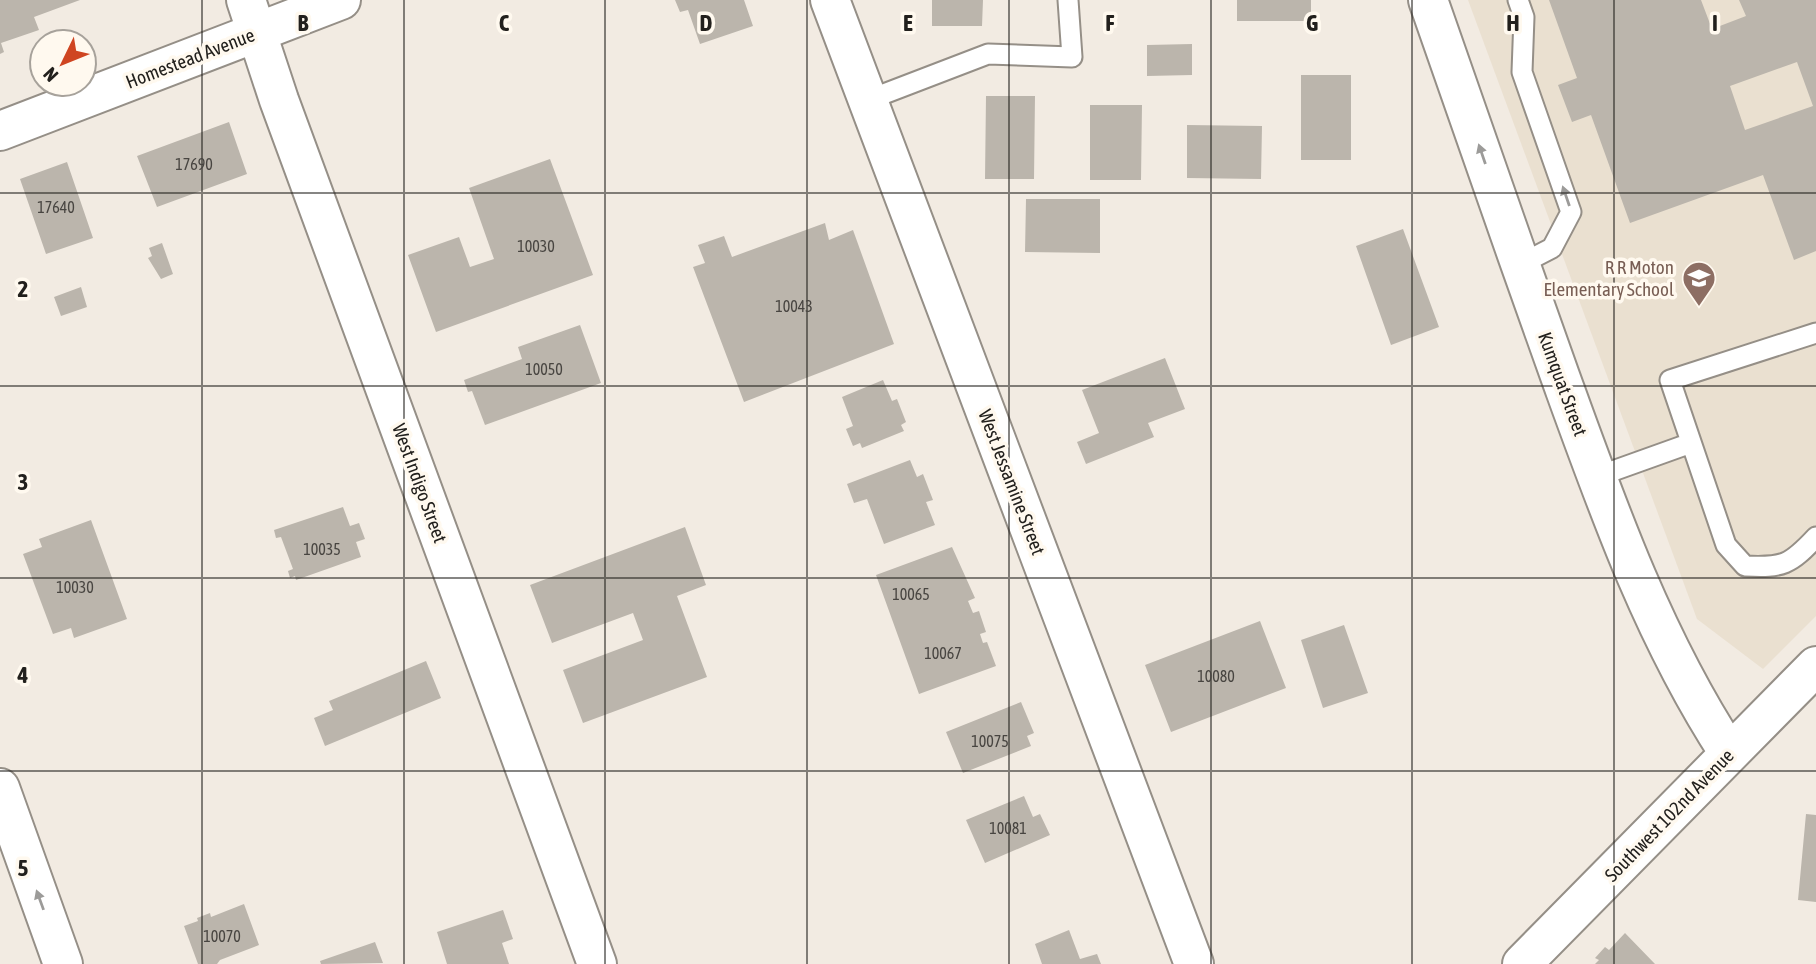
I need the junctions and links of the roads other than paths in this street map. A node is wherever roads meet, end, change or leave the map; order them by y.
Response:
1 (341, 0) edge
2 (830, 0) edge
3 (1068, 0) edge
4 (1428, 0) edge
5 (1518, 0) edge
6 (251, 16) edge
7 (868, 100) junction
8 (0, 131) edge
9 (1521, 264) junction
10 (1816, 333) edge
11 (1691, 443) junction
12 (1596, 477) junction
13 (1816, 537) edge
14 (1816, 666) edge
15 (1729, 753) junction
16 (0, 788) edge
17 (63, 964) edge
18 (597, 964) edge
19 (1194, 964) edge
20 (1522, 964) edge

1 - 6 street, Homestead Avenue
2 - 7 street, West Jessamine Street
3 - 7 lane
9 -> 4 street, Kumquat Street
9 -> 5 lane
6 - 8 street, Homestead Avenue
6 - 18 street, West Indigo Street
7 - 19 street, West Jessamine Street
9 - 12 street, Kumquat Street
10 - 11 lane
11 - 12 lane
11 - 13 lane
12 - 15 street, Kumquat Street
14 - 15 street, Southwest 102nd Avenue
15 - 20 street, Southwest 102nd Avenue
17 -> 16 street

